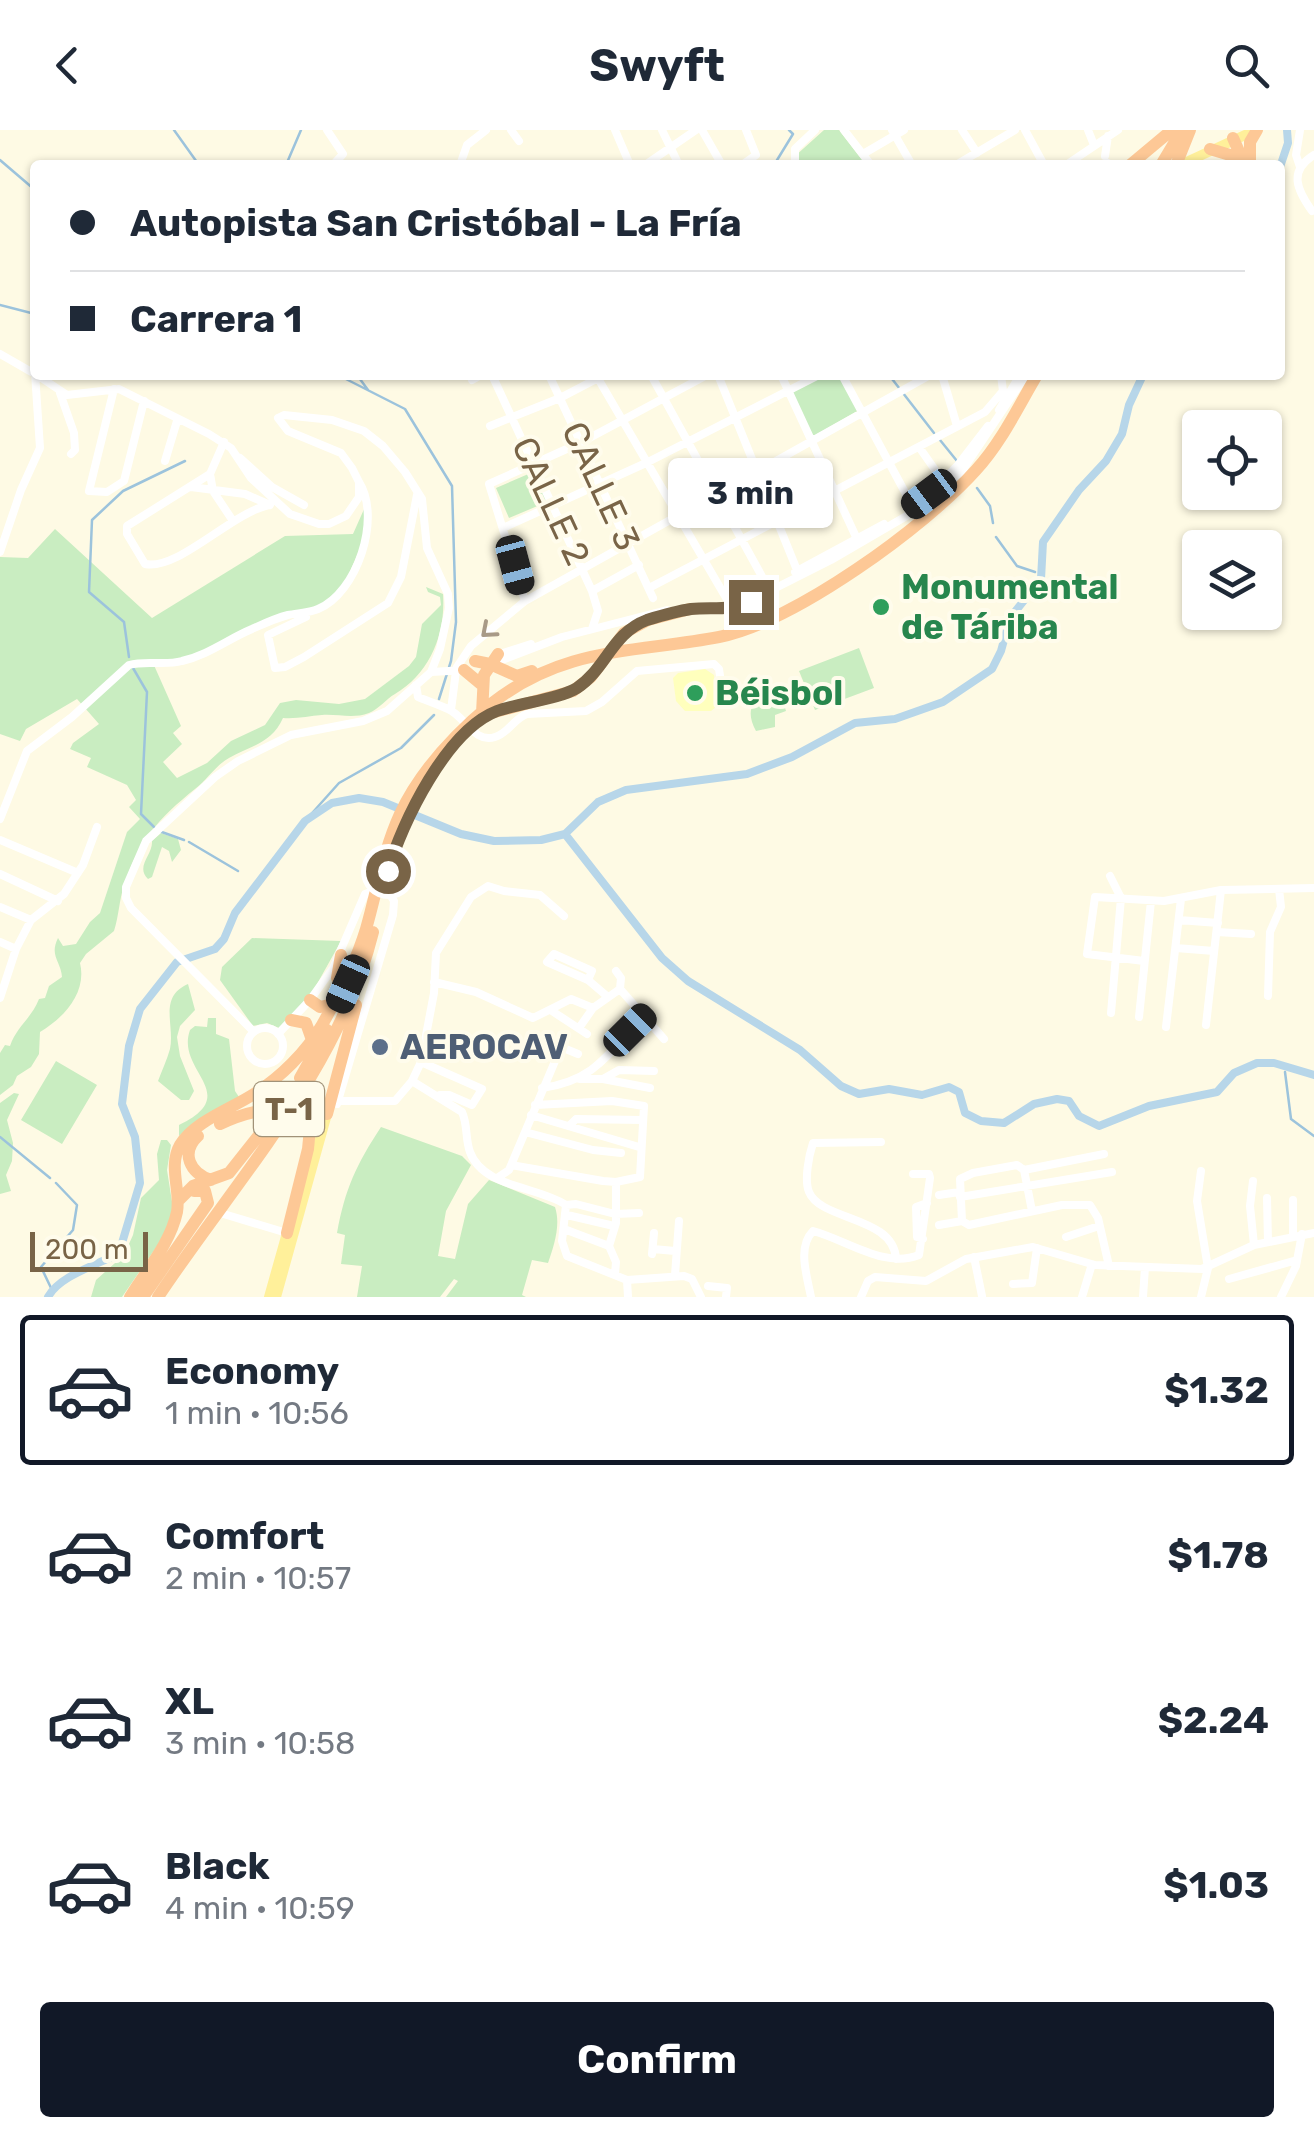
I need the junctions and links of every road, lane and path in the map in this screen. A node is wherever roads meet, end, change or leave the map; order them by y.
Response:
1 (327, 130) edge
2 (486, 130) edge
3 (511, 130) edge
4 (615, 130) edge
5 (624, 130) edge
6 (662, 130) edge
7 (699, 130) edge
8 (746, 130) edge
9 (815, 130) edge
10 (844, 130) edge
11 (904, 130) edge
12 (962, 130) edge
13 (1015, 130) edge
14 (1025, 130) edge
15 (1088, 130) edge
16 (1256, 130) edge
17 (1300, 130) edge
18 (893, 132) edge
19 (1116, 132) edge
20 (1229, 135) edge
21 (1181, 136) edge
22 (519, 141) dead end
23 (1094, 145) junction
24 (670, 147) junction
25 (623, 150) junction
26 (1083, 153) junction
27 (862, 154) junction
28 (1314, 155) edge
29 (974, 158) edge
30 (338, 160) edge
31 (462, 160) edge
32 (628, 160) edge
33 (652, 160) edge
34 (676, 160) edge
35 (719, 160) edge
36 (749, 160) edge
37 (794, 160) edge
38 (867, 160) edge
39 (909, 160) edge
40 (1041, 160) edge
41 (1073, 160) edge
42 (1102, 160) edge
43 (1109, 160) edge
44 (1139, 160) edge
45 (1173, 160) edge
46 (1181, 160) edge
47 (1239, 160) edge
48 (1243, 160) edge
49 (1246, 160) edge
50 (1300, 167) junction
51 (1312, 212) edge
52 (0, 354) edge
53 (30, 371) edge
54 (35, 380) edge
55 (43, 380) edge
56 (494, 380) edge
57 (552, 380) edge
58 (593, 380) edge
59 (602, 380) edge
60 (655, 380) edge
61 (698, 380) edge
62 (720, 380) edge
63 (784, 380) edge
64 (808, 380) edge
65 (845, 380) edge
66 (921, 380) edge
67 (943, 380) edge
68 (1002, 380) edge
69 (1020, 380) edge
70 (1034, 380) edge
71 (1042, 380) edge
72 (114, 388) junction
73 (789, 390) junction
74 (60, 392) junction
75 (664, 396) junction
76 (560, 398) junction
77 (144, 401) junction
78 (862, 410) junction
79 (735, 416) junction
80 (512, 418) junction
81 (177, 420) junction
82 (622, 421) junction
83 (490, 426) dead end
84 (957, 426) junction
85 (688, 440) junction
86 (224, 442) junction
87 (812, 442) junction
88 (580, 443) junction
89 (919, 446) junction
90 (71, 454) dead end
91 (236, 456) junction
92 (165, 461) dead end
93 (890, 461) junction
94 (534, 464) junction
95 (646, 464) junction
96 (756, 472) junction
97 (210, 474) junction
98 (360, 482) junction
99 (944, 482) junction
100 (599, 486) junction
101 (189, 487) junction
102 (213, 490) junction
103 (835, 491) junction
104 (717, 492) junction
105 (418, 495) junction
106 (304, 505) dead end
107 (274, 506) junction
108 (554, 507) junction
109 (914, 509) junction
110 (678, 514) junction
111 (778, 520) junction
112 (233, 521) junction
113 (503, 528) junction
114 (742, 538) junction
115 (858, 541) junction
116 (628, 543) junction
117 (0, 552) edge
118 (704, 559) junction
119 (639, 565) junction
120 (582, 569) junction
121 (798, 573) junction
122 (649, 588) junction
123 (769, 589) junction
124 (592, 591) junction
125 (653, 598) dead end
126 (525, 601) junction
127 (732, 608) junction
128 (690, 609) junction
129 (306, 617) dead end
130 (592, 629) junction
131 (636, 647) junction
132 (500, 662) junction
133 (455, 669) junction
134 (432, 670) junction
135 (482, 684) junction
136 (416, 685) junction
137 (722, 696) dead end
138 (452, 710) junction
139 (481, 717) junction
140 (0, 818) edge
141 (97, 827) dead end
142 (0, 840) edge
143 (78, 873) junction
144 (0, 874) edge
145 (1110, 876) dead end
146 (1314, 888) edge
147 (1279, 889) junction
148 (1221, 890) junction
149 (1121, 898) junction
150 (1180, 899) junction
151 (58, 901) junction
152 (377, 901) junction
153 (1151, 901) junction
154 (0, 908) edge
155 (564, 916) dead end
156 (32, 920) junction
157 (1178, 920) junction
158 (1217, 928) junction
159 (1251, 934) dead end
160 (0, 942) edge
161 (1176, 948) junction
162 (16, 949) junction
163 (1214, 951) junction
164 (341, 955) junction
165 (1117, 958) junction
166 (1144, 960) junction
167 (355, 962) junction
168 (616, 971) dead end
169 (4, 977) edge
170 (588, 980) junction
171 (358, 982) junction
172 (434, 982) junction
173 (620, 989) junction
174 (1268, 996) dead end
175 (608, 997) junction
176 (0, 998) edge
177 (310, 1000) junction
178 (330, 1008) junction
179 (593, 1008) junction
180 (552, 1010) junction
181 (1111, 1013) dead end
182 (646, 1014) junction
183 (1138, 1016) dead end
184 (292, 1020) junction
185 (1206, 1025) dead end
186 (1166, 1027) dead end
187 (254, 1032) junction
188 (278, 1034) junction
189 (664, 1039) dead end
190 (312, 1040) junction
191 (578, 1054) dead end
192 (422, 1062) junction
193 (654, 1072) dead end
194 (576, 1079) junction
195 (603, 1079) junction
196 (412, 1082) junction
197 (542, 1088) junction
198 (650, 1088) dead end
199 (337, 1096) junction
200 (439, 1096) junction
201 (535, 1105) junction
202 (327, 1114) joint
203 (531, 1115) junction
204 (643, 1120) junction
205 (570, 1126) junction
206 (524, 1132) junction
207 (880, 1142) dead end
208 (640, 1148) junction
209 (620, 1153) dead end
210 (1104, 1154) dead end
211 (511, 1165) junction
212 (1024, 1170) junction
213 (1201, 1171) dead end
214 (1112, 1172) dead end
215 (913, 1174) dead end
216 (497, 1178) junction
217 (1253, 1181) dead end
218 (616, 1182) junction
219 (202, 1185) junction
220 (1028, 1188) junction
221 (939, 1195) dead end
222 (959, 1195) junction
223 (1266, 1198) dead end
224 (179, 1200) junction
225 (1293, 1200) dead end
226 (567, 1210) junction
227 (1032, 1211) junction
228 (216, 1212) junction
229 (639, 1213) dead end
230 (616, 1214) junction
231 (680, 1220) dead end
232 (962, 1221) junction
233 (939, 1225) dead end
234 (614, 1226) junction
235 (1100, 1226) junction
236 (564, 1229) junction
237 (286, 1233) junction
238 (654, 1233) dead end
239 (1314, 1233) edge
240 (1298, 1236) junction
241 (170, 1237) junction
242 (1066, 1237) dead end
243 (1268, 1242) junction
244 (1254, 1245) junction
245 (609, 1246) junction
246 (1038, 1248) junction
247 (675, 1251) junction
248 (974, 1257) junction
249 (896, 1259) junction
250 (1297, 1260) junction
251 (1092, 1264) junction
252 (1108, 1266) junction
253 (1145, 1267) junction
254 (1208, 1268) junction
255 (615, 1274) junction
256 (675, 1275) junction
257 (1229, 1279) dead end
258 (627, 1280) junction
259 (1014, 1284) dead end
260 (708, 1286) dead end
261 (1282, 1295) edge
262 (982, 1296) edge
263 (130, 1297) edge
264 (143, 1297) edge
265 (158, 1297) edge
266 (268, 1297) edge
267 (276, 1297) edge
268 (628, 1297) edge
269 (701, 1297) edge
270 (726, 1297) edge
271 (810, 1297) edge
272 (860, 1297) edge
273 (1082, 1297) edge
274 (1143, 1297) edge
275 (1201, 1297) edge
276 (1269, 1297) edge

1 - 30 street
2 - 31 street
3 - 22 street
4 - 25 street
5 - 25 street
6 - 24 street
7 - 24 street
7 - 35 street
8 - 36 street
9 - 37 street
10 - 27 street
11 - 18 street
12 - 29 street
13 - 29 street
14 - 40 street
15 - 23 street
16 - 20 main road
16 - 49 highway
17 - 50 street
18 - 27 street
18 - 39 street
19 - 23 street
19 - 43 street
20 - 46 main road
20 - 47 highway
20 - 48 highway
21 - 44 highway
21 - 45 highway
23 - 26 street
24 - 33 street
24 - 34 street
25 - 32 street
26 - 41 street
26 - 42 street
27 - 38 street
28 - 50 street
50 - 51 street
52 - 53 street
54 - 117 street
55 - 74 street
56 - 80 street, CALLE 2
57 - 76 street, CALLE 3
58 - 76 street
59 - 82 street
60 - 75 street
61 - 75 street
62 - 79 street
63 - 73 street
64 - 73 street
65 - 78 street
66 - 78 street
67 - 84 street
68 - 84 street
69 - 99 street
70 - 131 highway, T-1
71 - 139 highway, T-1
72 - 74 street
72 - 77 street
72 - 77 street
73 - 79 street
73 - 87 street
74 - 90 street
75 - 82 street
75 - 85 street
76 - 80 street
76 - 88 street, CALLE 3
77 - 81 street
78 - 87 street
78 - 93 street
79 - 85 street
79 - 96 street
80 - 83 street
80 - 94 street, CALLE 2
81 - 86 street
81 - 92 street
82 - 88 street
82 - 95 street
84 - 89 street
85 - 95 street
85 - 104 street
86 - 91 street
86 - 97 street
87 - 96 street
87 - 103 street
88 - 94 street
88 - 100 street, CALLE 3
89 - 93 street
89 - 99 street
91 - 106 street
91 - 107 street
93 - 103 street
93 - 109 street
94 - 108 street, CALLE 2
94 - 113 street
95 - 100 street
95 - 110 street
96 - 104 street
96 - 111 street
97 - 101 street
97 - 102 street
98 - 105 street
98 - 107 street
98 - 140 street
99 - 109 street
100 - 108 street
100 - 116 street, CALLE 3
101 - 102 street
101 - 112 street
102 - 107 street
102 - 112 street
103 - 111 street
103 - 115 street
104 - 110 street
104 - 114 street
105 - 129 street
105 - 134 street
107 - 112 street
108 - 113 street
108 - 120 street, CALLE 2
109 - 115 street
110 - 116 street
110 - 118 street
111 - 114 street
111 - 121 street
113 - 126 street
114 - 118 street
114 - 123 street
115 - 121 street
116 - 119 street, CALLE 3
116 - 120 street
118 - 122 street
118 - 127 street
119 - 122 street, CALLE 3
119 - 124 street
120 - 124 street, CALLE 2
120 - 126 street
121 - 123 street
122 - 125 street, CALLE 3
123 - 127 street
124 - 130 street, CALLE 2
126 -> 133 street
127 - 128 street
128 - 130 street
128 - 139 highway
130 - 132 street
131 - 132 highway
131 - 139 highway, T-1
132 - 133 highway
132 - 135 highway
133 - 134 street
133 - 135 highway
133 - 138 street
134 - 136 street
135 - 139 highway
136 - 138 street
136 - 187 street
137 - 138 street
139 - 152 highway, T-1
141 - 143 street
142 - 143 street
143 - 151 street
144 - 151 street
145 - 149 street
146 - 147 street
147 - 148 street
147 - 174 street
148 - 150 street
148 - 158 street
149 - 153 street
149 - 165 street
149 - 165 street
150 - 153 street
150 - 157 street
151 - 156 street
152 - 167 highway, T-1
152 - 171 highway, T-1
153 - 166 street
154 - 156 street
155 - 172 street
156 - 162 street
157 - 158 street
157 - 161 street
158 - 159 street
158 - 163 street
160 - 162 street
161 - 163 street
161 - 186 street
162 - 169 street
163 - 185 street
164 - 177 street
164 - 178 highway
164 - 199 street
165 - 166 street
165 - 181 street
166 - 183 street
167 - 178 highway, T-1
167 - 219 highway
168 - 173 street
169 - 176 street
170 - 170 street
170 - 175 street
171 - 199 highway
171 - 228 highway, T-1
172 - 180 street
172 - 192 street
173 - 175 street
173 - 182 street
175 - 179 street
177 - 178 highway
177 - 184 street
178 - 190 highway, T-1
179 - 180 street
179 - 180 street
182 - 189 street
182 - 194 street
184 - 188 street
184 - 190 highway
187 - 188 street
187 - 188 street
190 - 224 highway, T-1
191 - 197 street
192 - 196 street
192 - 200 street
193 - 195 street
194 - 195 street
194 - 197 street
195 - 198 street
196 - 199 street
196 - 200 street
197 - 201 street
199 - 202 highway
200 - 216 street
201 - 203 street
201 - 204 street
202 - 267 main road
203 - 205 street
203 - 206 street
204 - 205 street
204 - 208 street
205 - 208 street
206 - 209 street
206 - 211 street
207 - 249 street
208 - 218 street
210 - 212 street
211 - 216 street
211 - 218 street
212 - 220 street
212 - 222 street
213 - 254 street
214 - 220 street
215 - 249 street
216 - 226 street
217 - 244 street
218 - 230 street
219 - 224 highway
219 - 237 highway
219 - 241 highway
219 - 264 highway
220 - 222 street
220 - 227 street
221 - 222 street
222 - 232 street
223 - 243 street
224 - 241 highway, T-1
225 - 240 street
226 - 230 street
226 - 234 street
226 - 236 street
227 - 232 street
227 - 235 street
228 - 237 street
228 - 265 highway, T-1
229 - 230 street
230 - 234 street
231 - 247 street
232 - 233 street
234 - 245 street
235 - 242 street
235 - 252 street
236 - 245 street
236 - 255 street
237 - 266 main road
238 - 247 street
239 - 240 street
240 - 243 street
240 - 250 street
241 - 263 highway, T-1
243 - 244 street
244 - 254 street
245 - 255 street
246 - 248 street
246 - 251 street
246 - 259 street
247 - 256 street
248 - 262 street
248 - 272 street
249 - 271 street
250 - 257 street
250 - 261 street
251 - 252 street
251 - 273 street
252 - 253 street
253 - 254 street
253 - 274 street
254 - 275 street
255 - 258 street
256 - 258 street
256 - 269 street
258 - 268 street
260 - 270 street
261 - 276 street

